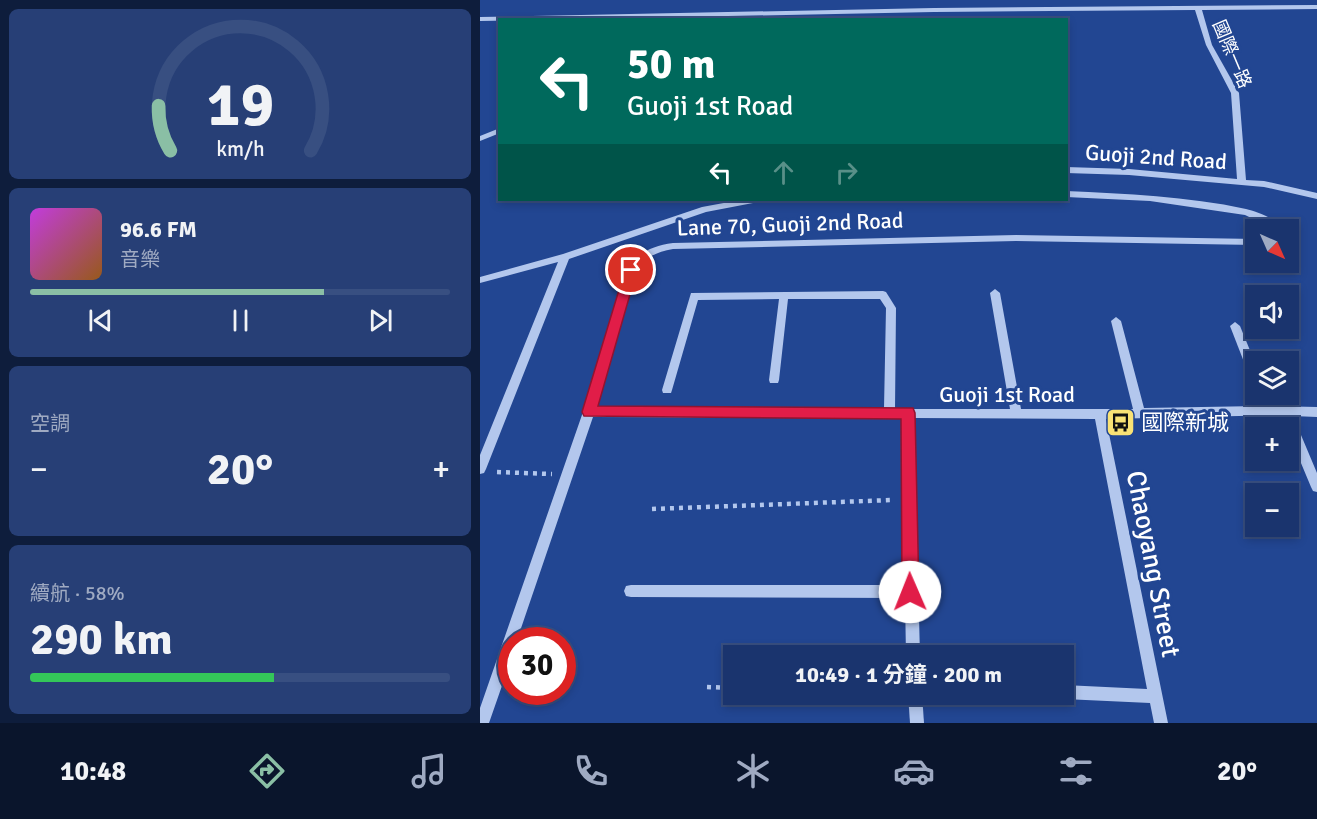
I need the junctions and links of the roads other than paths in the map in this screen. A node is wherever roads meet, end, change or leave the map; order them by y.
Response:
1 (1317, 7) edge
2 (1198, 8) junction
3 (934, 10) junction
4 (783, 12) junction
5 (629, 17) edge
6 (554, 18) edge
7 (788, 18) edge
8 (935, 18) edge
9 (480, 19) edge
10 (498, 19) edge
11 (498, 131) edge
12 (480, 140) edge
13 (1068, 170) edge
14 (1242, 183) junction
15 (1068, 194) edge
16 (1317, 196) edge
17 (748, 201) edge
18 (1262, 219) edge
19 (1245, 242) edge
20 (566, 257) junction
21 (480, 280) edge
22 (995, 294) dead end
23 (784, 295) junction
24 (1116, 321) dead end
25 (1235, 326) dead end
26 (1245, 352) edge
27 (774, 380) dead end
28 (667, 390) dead end
29 (1265, 405) edge
30 (1267, 410) junction
31 (589, 412) junction
32 (1286, 412) junction
33 (1317, 412) edge
34 (889, 413) junction
35 (908, 413) junction
36 (1016, 413) junction
37 (1140, 413) junction
38 (1100, 414) junction
39 (485, 470) edge
40 (1317, 487) edge
41 (632, 591) dead end
42 (910, 592) junction
43 (912, 645) edge
44 (1074, 692) edge
45 (1155, 696) junction
46 (916, 705) edge
47 (482, 723) edge
48 (917, 723) edge
49 (1161, 723) edge

1 - 2 street
2 - 3 street
2 - 14 street, 國際一路
3 - 4 street
3 - 8 street
4 - 5 street
4 - 7 street
5 - 6 street
9 - 10 street
11 - 12 street
13 - 14 street, Guoji 2nd Road
14 - 16 street
15 - 18 street
17 - 20 street
19 - 31 street, Lane 70, Guoji 2nd Road
20 - 21 street
20 - 39 street
22 - 36 street
23 - 27 street
23 - 28 street
23 - 34 street
24 - 37 street
25 - 26 street
29 - 30 street
30 - 32 street, Guoji 1st Road
30 - 37 street, Guoji 1st Road
31 - 34 street, Guoji 1st Road
31 - 47 street, Lane 70, Guoji 2nd Road
32 - 33 street, Guoji 1st Road
32 - 40 street
34 - 35 street, Guoji 1st Road
35 - 36 street, Guoji 1st Road
35 - 42 street
36 - 38 street, Guoji 1st Road
37 - 38 street, Guoji 1st Road
38 - 45 street, Chaoyang Street
41 - 42 street
42 - 43 street
44 - 45 street
45 - 49 street, Chaoyang Street
46 - 48 street

